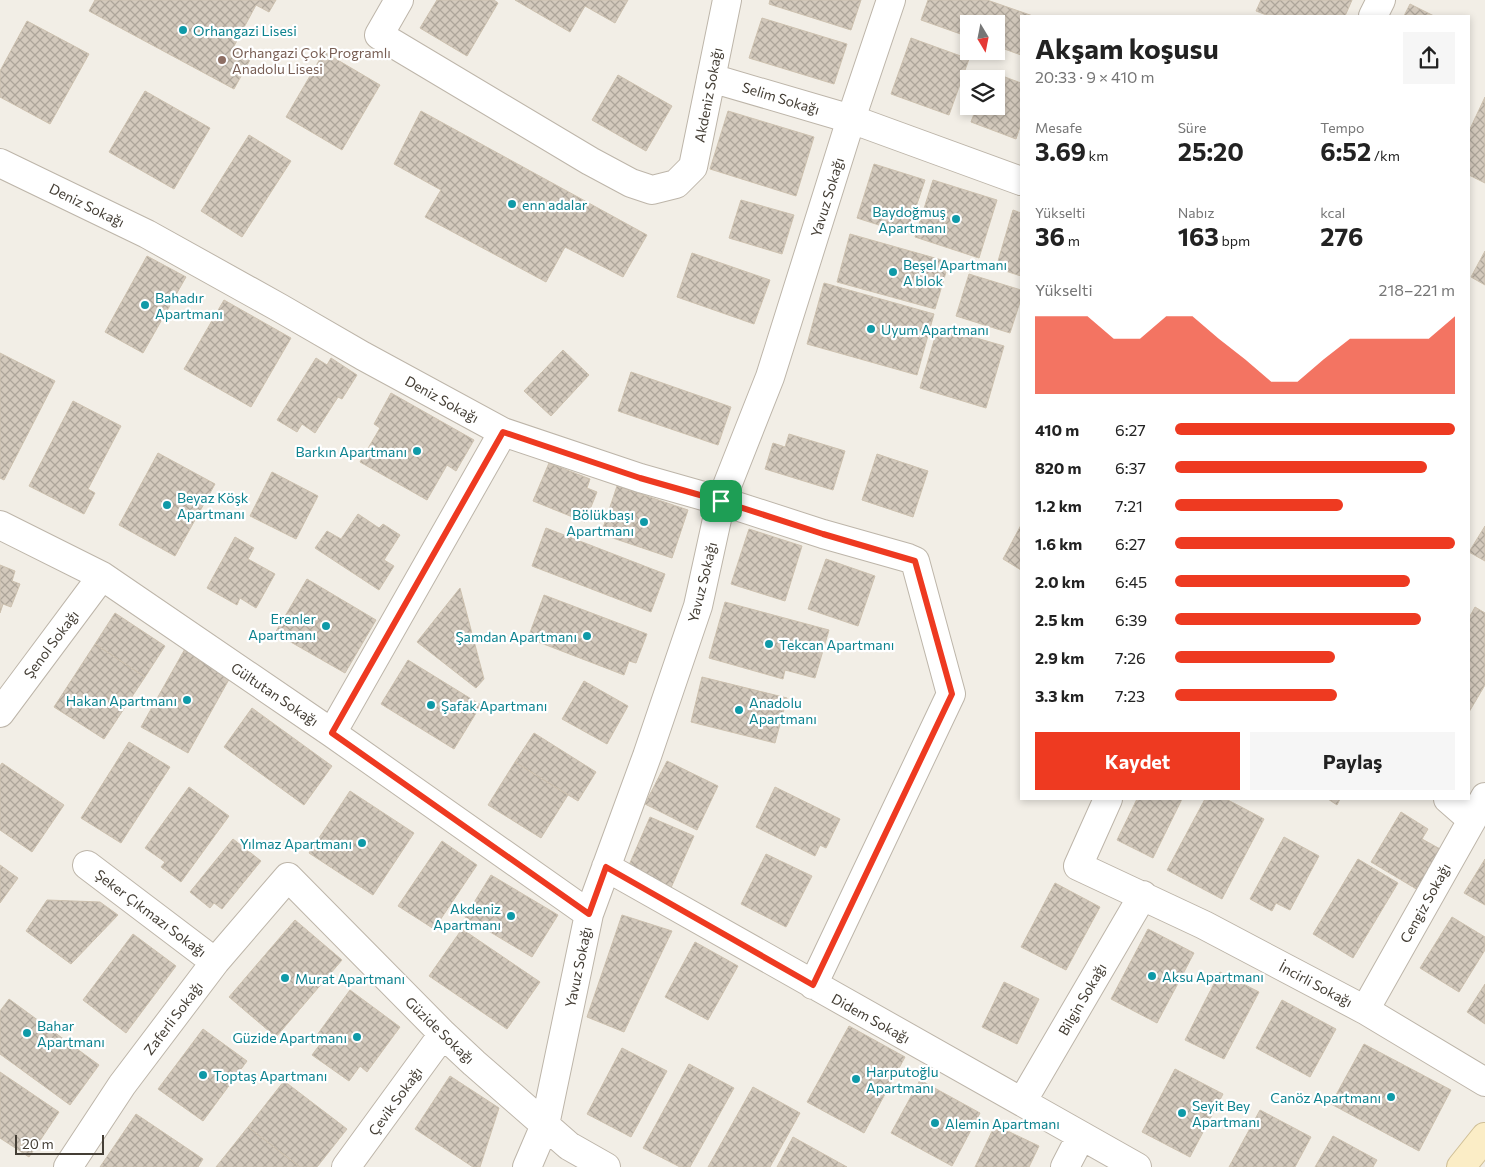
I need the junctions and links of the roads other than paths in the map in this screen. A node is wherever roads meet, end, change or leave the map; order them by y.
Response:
1 (399, 0) edge
2 (728, 0) edge
3 (891, 0) edge
4 (1381, 0) edge
5 (1374, 15) edge
6 (711, 78) junction
7 (851, 119) junction
8 (0, 163) edge
9 (1020, 181) edge
10 (503, 432) junction
11 (721, 501) junction
12 (0, 525) edge
13 (102, 576) junction
14 (0, 713) edge
15 (332, 733) junction
16 (1108, 800) edge
17 (1451, 800) edge
18 (1479, 808) edge
19 (87, 865) dead end
20 (606, 867) junction
21 (288, 877) joint
22 (1143, 895) junction
23 (589, 914) junction
24 (215, 962) junction
25 (813, 985) junction
26 (1365, 1010) junction
27 (443, 1034) junction
28 (1485, 1082) edge
29 (1022, 1102) junction
30 (545, 1125) junction
31 (1081, 1136) junction
32 (1485, 1138) edge
33 (68, 1167) edge
34 (346, 1167) edge
35 (527, 1167) edge
36 (606, 1167) edge
37 (1065, 1167) edge
38 (1137, 1167) edge
39 (1461, 1167) edge

1 - 6 street, Akdeniz Sokağı
2 - 6 street, Akdeniz Sokağı
3 - 7 street, Yavuz Sokağı
4 - 5 street
6 - 7 street, Selim Sokağı
7 - 9 street, Selim Sokağı
7 - 11 street, Yavuz Sokağı
8 - 10 street, Deniz Sokağı
10 - 11 street, Deniz Sokağı
10 - 15 street
11 - 20 street, Yavuz Sokağı
11 - 25 street, Deniz Sokağı
12 - 13 street, Gültutan Sokağı
13 - 14 street, Şenol Sokağı
13 - 15 street, Gültutan Sokağı
15 - 23 street, Gültutan Sokağı
16 - 22 street, İncirli Sokağı
17 - 18 street
18 - 26 street, Cengiz Sokağı
19 - 24 street, Şeker Çıkmazı Sokağı
20 - 23 street, Yavuz Sokağı
20 - 25 street, Didem Sokağı
21 - 24 street, Zaferli Sokağı
21 - 27 street, Güzide Sokağı
22 - 26 street, İncirli Sokağı
22 - 29 street, Bilgin Sokağı
23 - 30 street, Yavuz Sokağı
24 - 33 street, Zaferli Sokağı
25 - 29 street, Didem Sokağı
26 - 28 street, İncirli Sokağı
27 - 30 street, Güzide Sokağı
27 - 34 street, Çevik Sokağı
29 - 31 street, Didem Sokağı
30 - 35 street, Yavuz Sokağı
30 - 36 street, Güzide Sokağı
31 - 37 street
31 - 38 street, Didem Sokağı
32 - 39 main road

